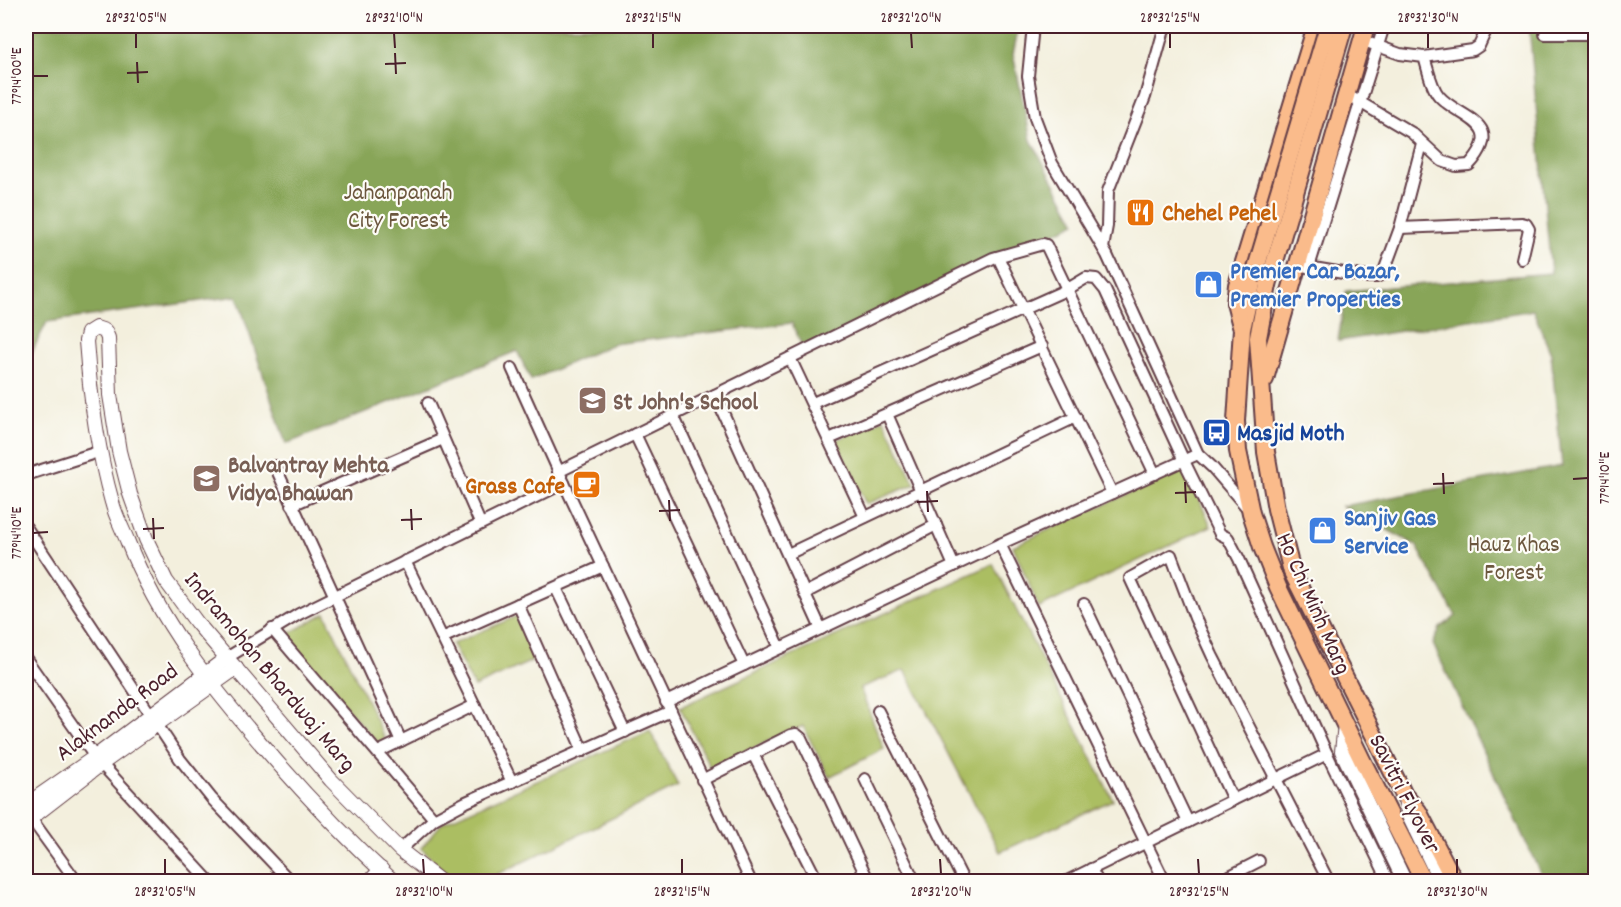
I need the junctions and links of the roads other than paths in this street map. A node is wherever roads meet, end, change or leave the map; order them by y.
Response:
1 (1033, 26) edge
2 (1165, 26) edge
3 (1316, 26) edge
4 (1328, 26) edge
5 (1344, 26) edge
6 (1384, 26) edge
7 (1488, 26) edge
8 (1363, 32) edge
9 (1545, 34) dead end
10 (1596, 34) edge
11 (1379, 46) junction
12 (1424, 57) junction
13 (1353, 98) junction
14 (1422, 144) junction
15 (1400, 228) junction
16 (1103, 248) junction
17 (998, 257) junction
18 (1522, 259) dead end
19 (1303, 266) junction
20 (1261, 280) junction
21 (1066, 290) junction
22 (1025, 309) junction
23 (1242, 329) junction
24 (1042, 346) junction
25 (790, 358) junction
26 (512, 368) dead end
27 (1261, 391) junction
28 (715, 395) junction
29 (428, 403) dead end
30 (813, 403) junction
31 (887, 414) junction
32 (673, 415) junction
33 (1076, 417) junction
34 (635, 434) junction
35 (443, 439) junction
36 (829, 439) junction
37 (101, 451) junction
38 (1198, 454) junction
39 (1184, 461) junction
40 (275, 466) dead end
41 (558, 472) junction
42 (1155, 474) junction
43 (26, 475) edge
44 (564, 483) junction
45 (922, 491) junction
46 (1112, 493) junction
47 (292, 505) junction
48 (1251, 513) junction
49 (865, 517) junction
50 (480, 523) junction
51 (936, 525) junction
52 (26, 527) edge
53 (1000, 544) junction
54 (788, 554) junction
55 (405, 561) junction
56 (603, 566) junction
57 (954, 566) junction
58 (556, 588) junction
59 (805, 593) junction
60 (334, 598) junction
61 (518, 604) junction
62 (1084, 604) dead end
63 (272, 629) junction
64 (821, 629) junction
65 (442, 638) junction
66 (780, 648) junction
67 (26, 659) edge
68 (232, 662) junction
69 (744, 665) junction
70 (203, 675) junction
71 (212, 686) junction
72 (475, 705) junction
73 (669, 707) junction
74 (878, 711) dead end
75 (154, 719) junction
76 (1345, 725) junction
77 (624, 732) junction
78 (401, 741) junction
79 (583, 751) junction
80 (378, 752) junction
81 (753, 754) junction
82 (1326, 754) junction
83 (98, 760) junction
84 (865, 779) dead end
85 (1275, 779) junction
86 (702, 780) junction
87 (512, 782) junction
88 (1404, 795) junction
89 (1233, 800) junction
90 (27, 814) edge
91 (434, 819) junction
92 (1188, 822) junction
93 (1146, 842) junction
94 (400, 850) junction
95 (1259, 861) dead end
96 (381, 869) junction
97 (1091, 869) junction
98 (77, 882) edge
99 (210, 882) edge
100 (291, 882) edge
101 (370, 882) edge
102 (394, 882) edge
103 (441, 882) edge
104 (751, 882) edge
105 (818, 882) edge
106 (869, 882) edge
107 (915, 882) edge
108 (964, 882) edge
109 (1065, 882) edge
110 (1098, 882) edge
111 (1165, 882) edge
112 (1218, 882) edge
113 (1329, 882) edge
114 (1389, 882) edge
115 (1404, 882) edge
116 (1424, 882) edge
117 (1441, 882) edge
118 (1455, 882) edge

1 - 16 street
2 - 16 street
3 - 23 main road
4 - 20 main road, bridge
5 - 20 main road, bridge
6 - 11 street
7 - 12 street
8 - 11 street
8 - 13 main road
9 - 10 street
11 - 12 street
11 - 13 street
12 - 14 street
13 - 14 street
13 - 19 main road
14 - 15 street
15 - 18 street
15 - 19 street
16 - 38 street
17 - 21 street
17 - 22 street
17 - 25 street
19 - 27 main road
20 - 23 main road
20 - 27 main road, Ho Chi Minh Marg
21 - 22 street
21 - 39 street
21 - 42 street
22 - 24 street
22 - 30 street
23 - 48 main road, Ho Chi Minh Marg
24 - 31 street
24 - 33 street
25 - 28 street
25 - 30 street
26 - 41 street
27 - 88 main road, Ho Chi Minh Marg
28 - 32 street
28 - 54 street
29 - 35 street
30 - 36 street
31 - 36 street
31 - 45 street
32 - 34 street
32 - 66 street
33 - 45 street
33 - 46 street
34 - 41 street
34 - 69 street
35 - 47 street
35 - 50 street
36 - 49 street
37 - 43 street
37 - 68 street, Indramohan Bhardwaj Marg
37 - 70 street, Indramohan Bhardwaj Marg
38 - 39 street
38 - 48 street
39 - 42 street
39 - 82 street
40 - 47 street
41 - 44 street
42 - 46 street
44 - 50 street
44 - 56 street
45 - 49 street
45 - 51 street
46 - 53 street
47 - 60 street
48 - 76 main road, Ho Chi Minh Marg
49 - 54 street
50 - 55 street
51 - 57 street
51 - 59 street
52 - 75 street
53 - 57 street
53 - 93 street
54 - 59 street
55 - 60 street
55 - 65 street
56 - 58 street
56 - 73 street
57 - 64 street
58 - 61 street
58 - 77 street
59 - 64 street
60 - 63 street
60 - 78 street
61 - 65 street
61 - 79 street
62 - 92 street
63 - 68 street
63 - 80 street
64 - 66 street
65 - 72 street
66 - 69 street
67 - 83 street
68 - 70 street, Alaknanda Road
68 - 71 street
68 - 94 street, Indramohan Bhardwaj Marg
69 - 73 street
70 - 71 street, Indramohan Bhardwaj Marg
70 - 75 street, Alaknanda Road
71 - 75 street
71 - 96 street, Indramohan Bhardwaj Marg
72 - 78 street
72 - 87 street
73 - 77 street
73 - 86 street
74 - 108 street
75 - 83 street, Alaknanda Road
75 - 100 street
76 - 115 street, Ho Chi Minh Marg
76 - 116 main road, Savitri Flyover
77 - 79 street
78 - 80 street
79 - 87 street
80 - 91 street
81 - 86 street
81 - 105 street
81 - 106 street
82 - 85 street
82 - 114 street
83 - 90 street, Alaknanda Road
83 - 99 street
84 - 107 street
85 - 89 street
85 - 89 street
85 - 113 street
86 - 104 street
87 - 91 street
88 - 117 street, Ho Chi Minh Marg
88 - 118 main road, Ho Chi Minh Marg
89 - 92 street
90 - 98 street
91 - 94 street
92 - 93 street
93 - 97 street
93 - 111 street
94 - 103 street, Indramohan Bhardwaj Marg
95 - 112 street
96 - 101 street
96 - 102 street, Indramohan Bhardwaj Marg
97 - 109 street
97 - 110 street

